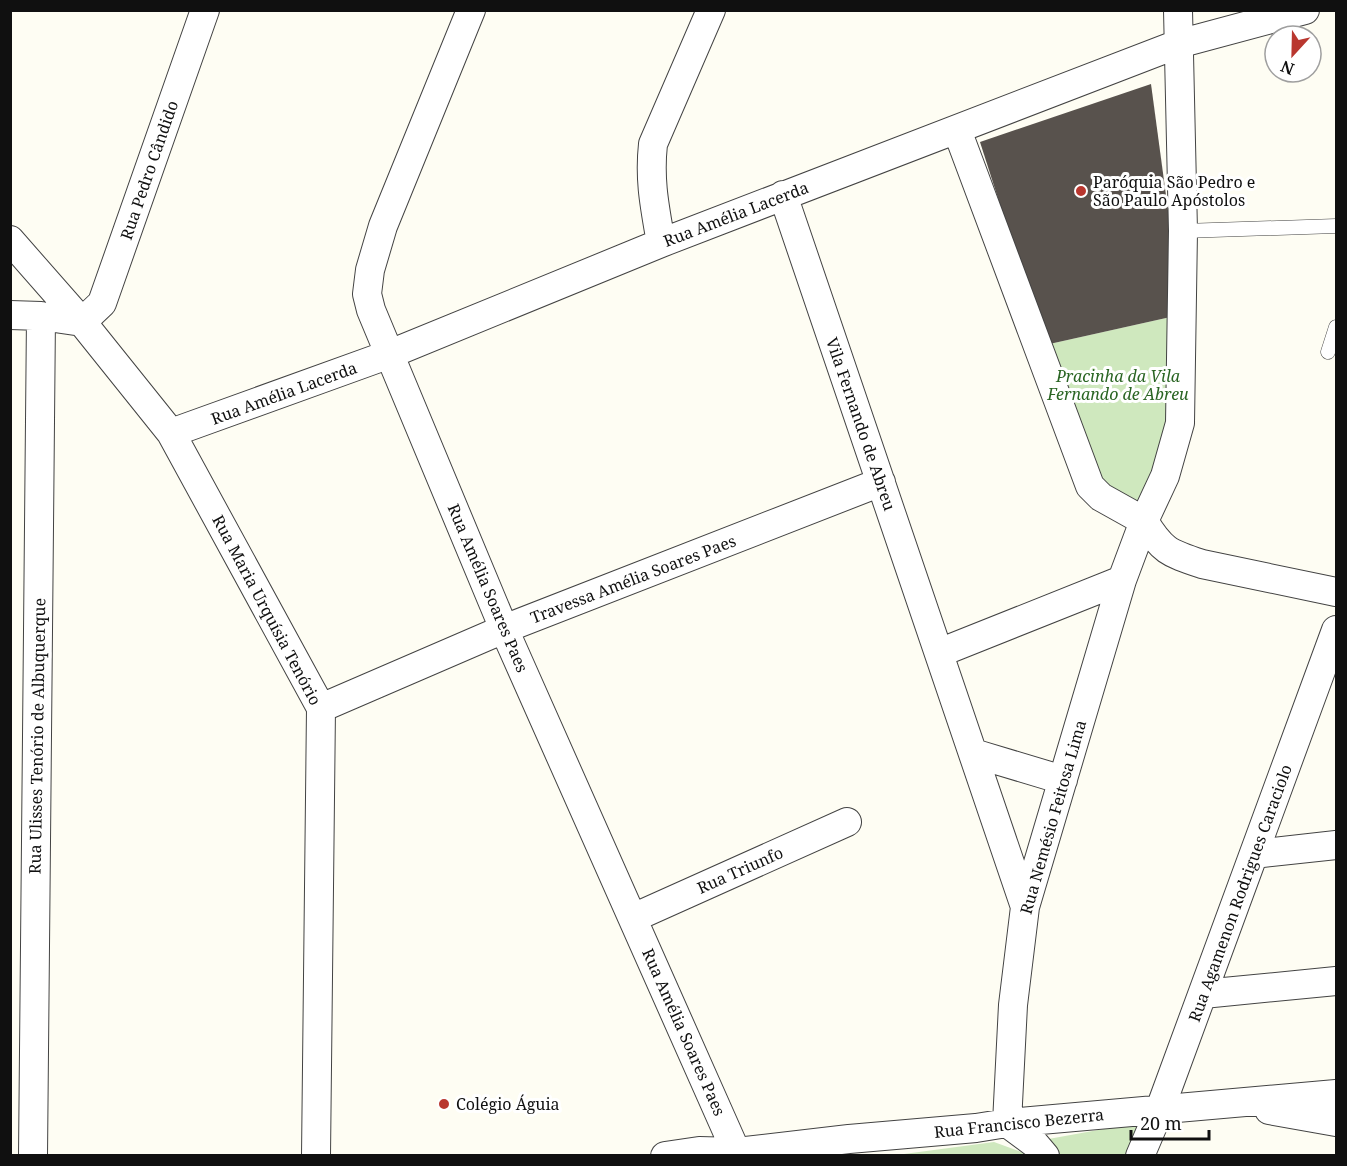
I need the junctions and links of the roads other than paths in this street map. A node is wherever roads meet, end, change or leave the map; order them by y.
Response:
1 (205, 10) edge
2 (471, 10) edge
3 (711, 10) edge
4 (1178, 10) edge
5 (1305, 10) edge
6 (1178, 45) junction
7 (957, 130) junction
8 (783, 195) junction
9 (1336, 226) edge
10 (1183, 231) junction
11 (10, 240) edge
12 (661, 243) junction
13 (10, 315) edge
14 (41, 316) junction
15 (82, 322) junction
16 (1336, 327) edge
17 (1328, 352) dead end
18 (390, 354) junction
19 (171, 433) junction
20 (881, 482) junction
21 (1144, 521) junction
22 (1122, 580) junction
23 (1336, 592) edge
24 (504, 629) junction
25 (1336, 630) edge
26 (939, 653) junction
27 (321, 708) junction
28 (973, 753) junction
29 (1063, 780) junction
30 (847, 822) dead end
31 (1336, 845) edge
32 (1254, 854) junction
33 (1025, 907) junction
34 (633, 918) junction
35 (1336, 981) edge
36 (1203, 994) junction
37 (1336, 1094) edge
38 (1235, 1103) junction
39 (1160, 1109) junction
40 (1336, 1122) edge
41 (1007, 1123) junction
42 (842, 1147) edge
43 (738, 1154) edge
44 (33, 1155) edge
45 (316, 1155) edge
46 (665, 1155) edge
47 (1045, 1155) edge
48 (1140, 1155) edge

1 - 15 street, Rua Pedro Cândido
2 - 18 street, Rua Amélia Soares Paes
3 - 12 street
4 - 6 street, Rua Nemésio Feitosa Lima
5 - 6 street, Rua Amélia Lacerda
6 - 7 street, Rua Amélia Lacerda
6 - 10 street, Rua Nemésio Feitosa Lima
7 - 8 street, Rua Amélia Lacerda
7 - 21 street
8 - 12 street, Rua Amélia Lacerda
8 - 20 street, Vila Fernando de Abreu
9 - 10 lane
10 - 21 street, Rua Nemésio Feitosa Lima
11 - 15 street, Rua Maria Urquísia Tenório
12 - 18 street, Rua Amélia Lacerda
13 - 14 street
14 - 15 street
14 - 44 street, Rua Ulisses Tenório de Albuquerque
15 - 19 street, Rua Maria Urquísia Tenório
16 - 17 lane
18 - 19 street, Rua Amélia Lacerda
18 - 24 street, Rua Amélia Soares Paes
19 - 27 street, Rua Maria Urquísia Tenório
20 - 24 street, Travessa Amélia Soares Paes
20 - 26 street, Vila Fernando de Abreu
21 - 22 street, Rua Nemésio Feitosa Lima
21 - 23 street
22 - 26 street
22 - 29 street, Rua Nemésio Feitosa Lima
24 - 27 street, Travessa Amélia Soares Paes
24 - 34 street, Rua Amélia Soares Paes
25 - 32 street, Rua Agamenon Rodrigues Caraciolo
26 - 28 street, Vila Fernando de Abreu
27 - 45 street, Rua Maria Urquísia Tenório
28 - 29 street
28 - 33 street, Vila Fernando de Abreu
29 - 33 street, Rua Nemésio Feitosa Lima
30 - 34 street, Rua Triunfo
31 - 32 street
32 - 36 street, Rua Agamenon Rodrigues Caraciolo
33 - 41 street, Rua Nemésio Feitosa Lima
34 - 43 street, Rua Amélia Soares Paes
35 - 36 street
36 - 39 street, Rua Agamenon Rodrigues Caraciolo
37 - 38 street, Rua Francisco Bezerra
38 - 39 street, Rua Francisco Bezerra
38 - 40 street
39 - 41 street, Rua Francisco Bezerra
39 - 48 street, Rua Agamenon Rodrigues Caraciolo
41 - 42 street, Rua Francisco Bezerra
41 - 47 street
42 - 43 street, Rua Francisco Bezerra
43 - 46 street, Rua Francisco Bezerra

